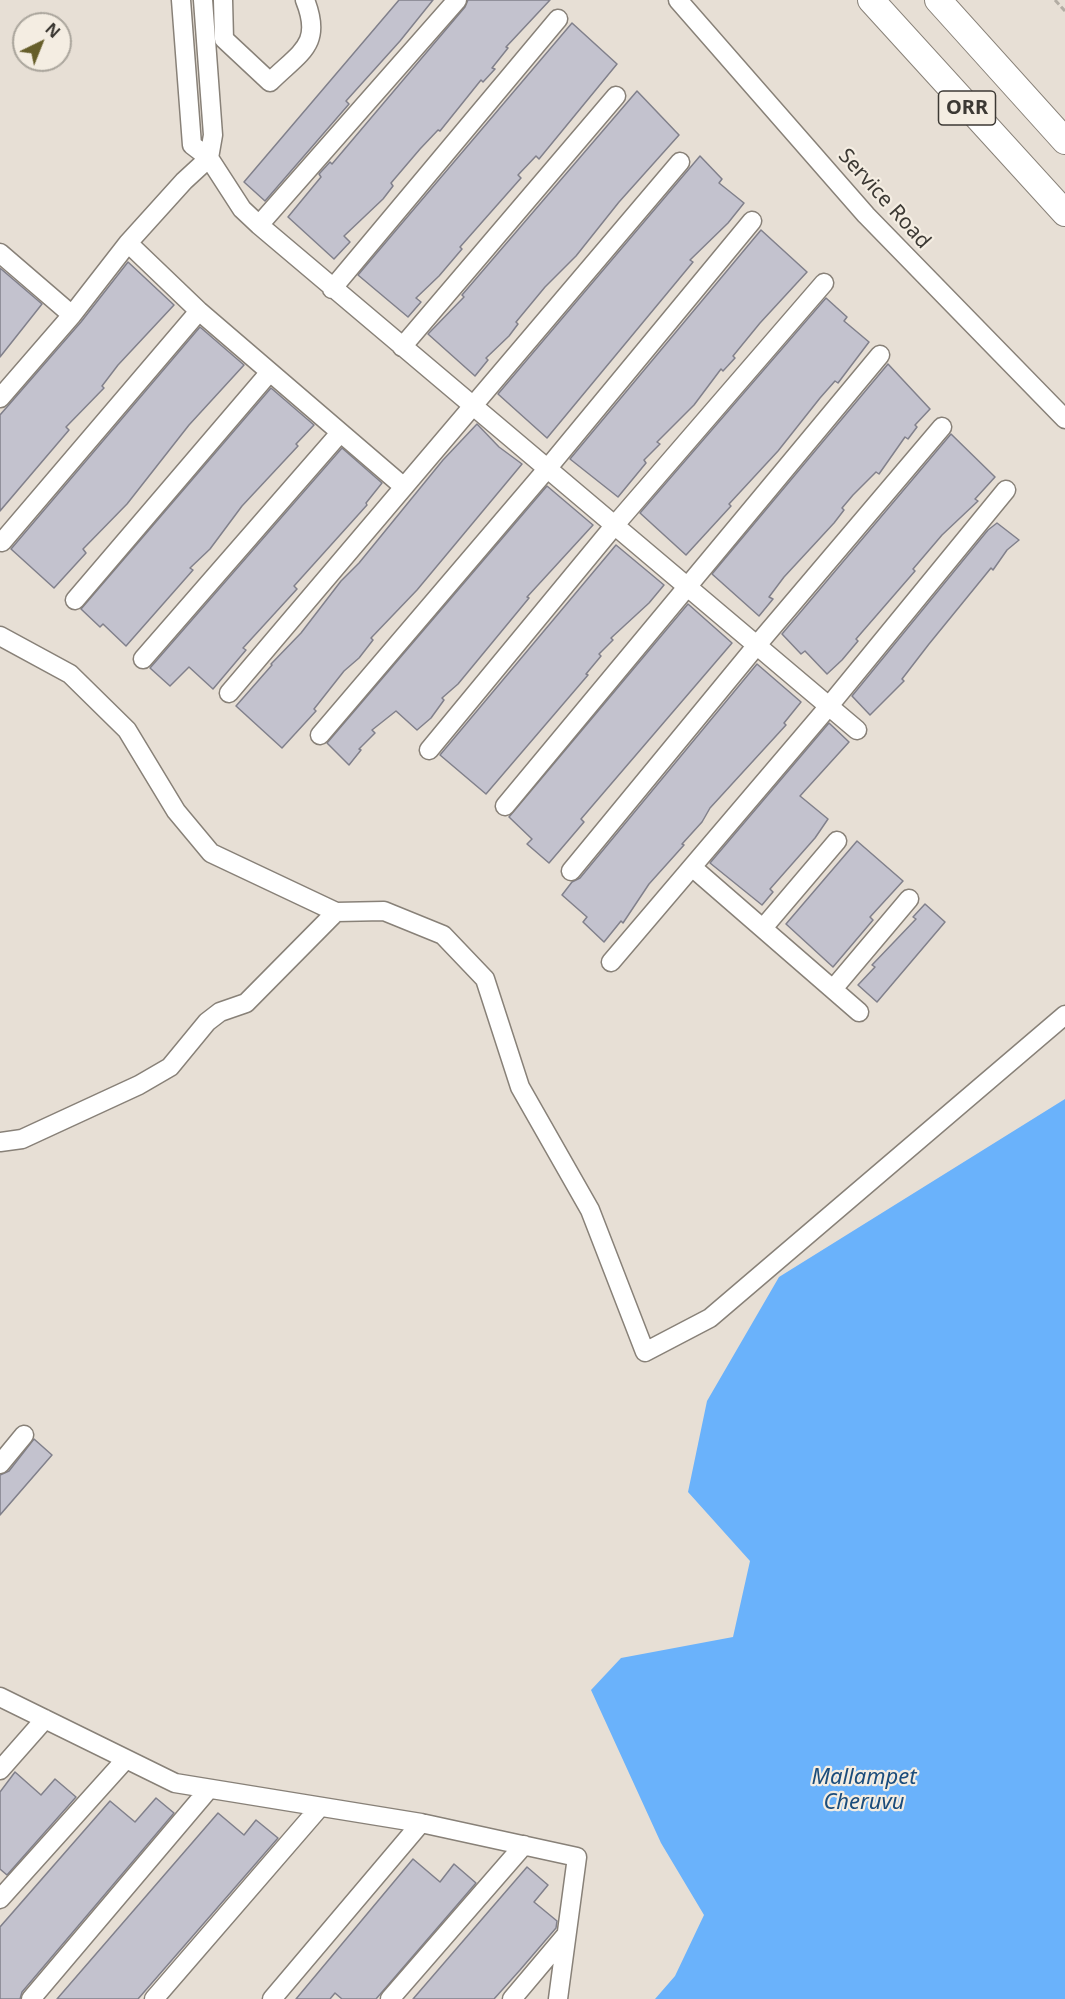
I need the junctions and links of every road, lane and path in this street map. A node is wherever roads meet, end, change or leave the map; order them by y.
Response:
1 (181, 0) edge
2 (203, 0) edge
3 (223, 0) edge
4 (305, 0) edge
5 (457, 0) edge
6 (678, 0) edge
7 (871, 0) edge
8 (938, 0) edge
9 (1055, 0) edge
10 (1065, 11) edge
11 (558, 19) dead end
12 (205, 22) junction
13 (182, 23) junction
14 (616, 96) dead end
15 (1065, 141) edge
16 (209, 158) junction
17 (680, 162) dead end
18 (1065, 213) edge
19 (752, 221) dead end
20 (259, 225) junction
21 (128, 243) junction
22 (0, 253) edge
23 (824, 283) dead end
24 (332, 289) junction
25 (199, 311) junction
26 (72, 315) junction
27 (402, 347) junction
28 (880, 355) dead end
29 (269, 373) junction
30 (0, 398) edge
31 (472, 406) junction
32 (1065, 419) edge
33 (942, 427) dead end
34 (340, 433) junction
35 (547, 469) junction
36 (404, 487) junction
37 (1006, 490) dead end
38 (614, 525) junction
39 (2, 542) dead end
40 (687, 587) junction
41 (75, 600) dead end
42 (0, 636) edge
43 (757, 645) junction
44 (143, 659) dead end
45 (229, 693) dead end
46 (830, 706) junction
47 (857, 730) dead end
48 (320, 735) dead end
49 (429, 750) dead end
50 (505, 806) dead end
51 (837, 841) dead end
52 (692, 867) junction
53 (571, 871) dead end
54 (909, 899) dead end
55 (336, 912) junction
56 (763, 928) junction
57 (611, 962) dead end
58 (833, 989) junction
59 (860, 1012) dead end
60 (1065, 1015) edge
61 (0, 1142) edge
62 (24, 1435) dead end
63 (0, 1464) edge
64 (0, 1697) edge
65 (45, 1719) junction
66 (126, 1759) junction
67 (0, 1770) edge
68 (209, 1789) junction
69 (320, 1807) junction
70 (421, 1823) junction
71 (524, 1845) junction
72 (0, 1899) edge
73 (566, 1935) junction
74 (31, 1999) edge
75 (154, 1999) edge
76 (272, 1999) edge
77 (390, 1999) edge
78 (512, 1999) edge
79 (558, 1999) edge

1 - 13 street
2 - 12 street
3 - 4 street
5 - 20 street
6 - 32 street, Service Road
7 - 18 highway, ORR
8 - 15 highway, ORR
9 - 10 path
11 - 24 street
12 - 13 street
12 - 16 street
13 - 16 street
14 - 27 street
16 - 20 street
16 - 21 street
17 - 31 street
19 - 35 street
20 - 24 street
21 - 25 street
21 - 26 street
22 - 26 street
23 - 38 street
24 - 27 street
25 - 29 street
25 - 39 street
26 - 30 street
27 - 31 street
28 - 40 street
29 - 34 street
29 - 41 street
31 - 35 street
31 - 36 street
33 - 43 street
34 - 36 street
34 - 44 street
35 - 38 street
35 - 48 street
36 - 45 street
37 - 46 street
38 - 40 street
38 - 49 street
40 - 43 street
40 - 50 street
42 - 55 street
43 - 46 street
43 - 53 street
46 - 47 street
46 - 52 street
51 - 56 street
52 - 56 street
52 - 57 street
54 - 58 street
55 - 60 street
55 - 61 street
56 - 58 street
58 - 59 street
62 - 63 street
64 - 65 street
65 - 66 street
65 - 67 street
66 - 68 street
66 - 72 street
68 - 69 street
68 - 74 street
69 - 70 street
69 - 75 street
70 - 71 street
70 - 76 street
71 - 73 street
71 - 77 street
73 - 78 street
73 - 79 street

